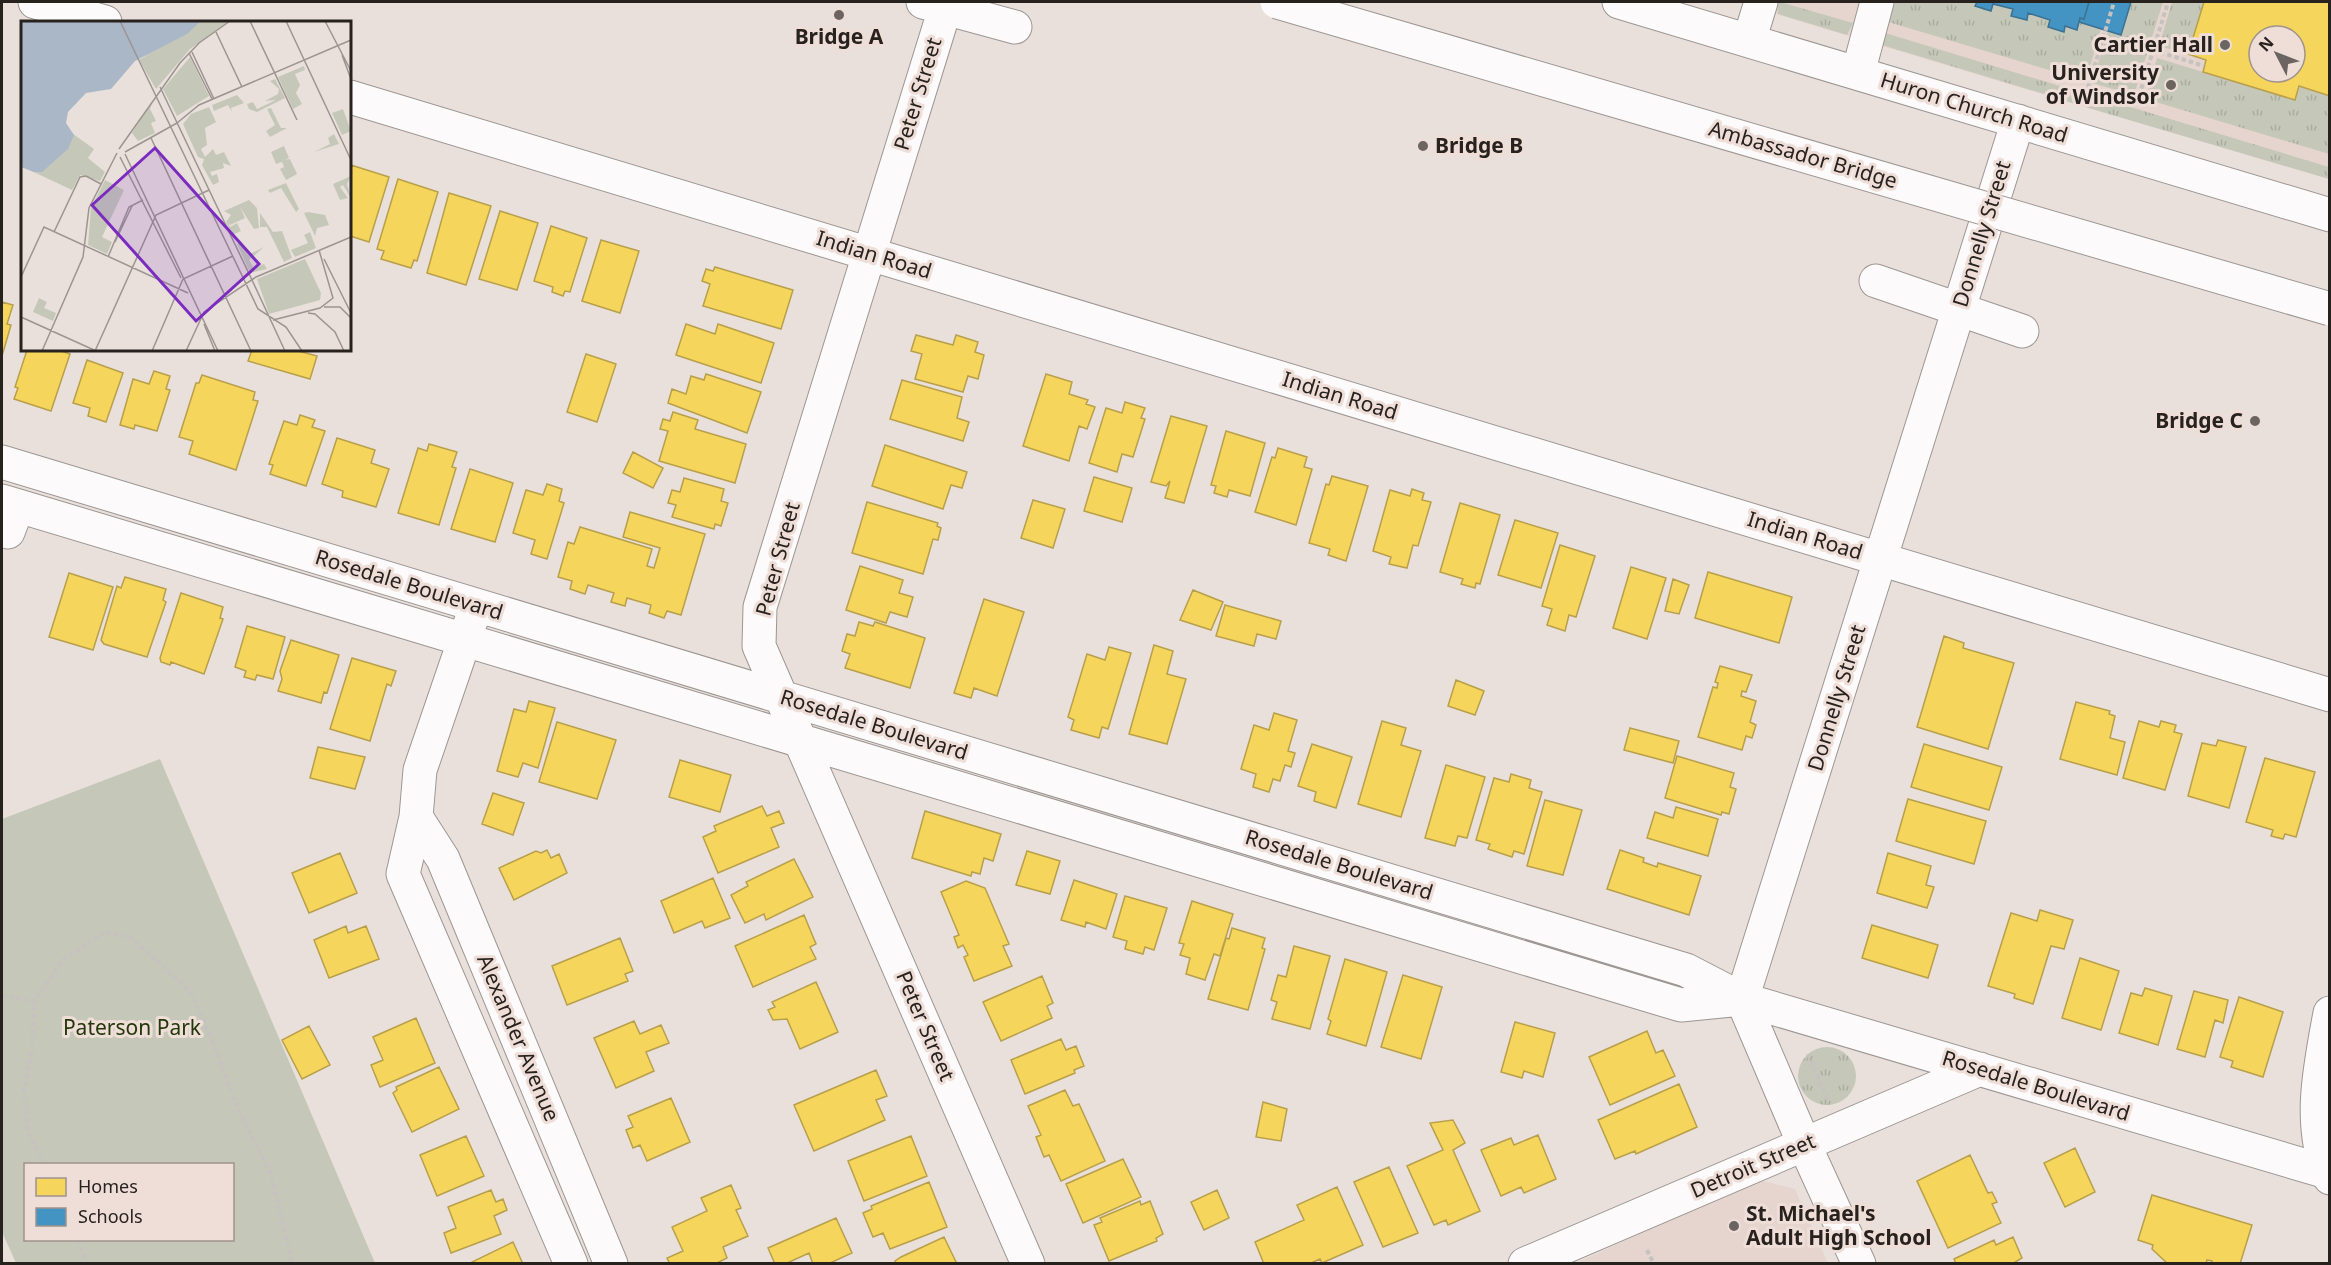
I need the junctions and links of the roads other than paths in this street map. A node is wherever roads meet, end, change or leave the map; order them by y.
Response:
1 (35, 2) edge
2 (1276, 2) edge
3 (1618, 2) edge
4 (1761, 2) edge
5 (1877, 2) edge
6 (938, 4) edge
7 (102, 21) edge
8 (1015, 27) dead end
9 (1749, 41) junction
10 (1857, 73) junction
11 (351, 97) edge
12 (2018, 121) junction
13 (2330, 215) edge
14 (869, 254) junction
15 (1876, 281) dead end
16 (1958, 309) junction
17 (2330, 309) edge
18 (2022, 331) dead end
19 (2, 462) edge
20 (9, 513) edge
21 (204, 524) junction
22 (196, 558) junction
23 (1880, 560) junction
24 (477, 606) junction
25 (465, 639) junction
26 (2330, 695) edge
27 (783, 698) junction
28 (801, 740) junction
29 (1058, 781) junction
30 (1050, 815) junction
31 (416, 817) junction
32 (1261, 842) junction
33 (1252, 876) junction
34 (1469, 905) junction
35 (1460, 939) junction
36 (1742, 999) junction
37 (2330, 1013) edge
38 (1980, 1069) junction
39 (1804, 1144) junction
40 (2329, 1174) edge
41 (571, 1263) edge
42 (611, 1263) edge
43 (1028, 1263) edge
44 (1526, 1263) edge
45 (1859, 1263) edge

1 - 7 main road
2 - 17 main road, Ambassador Bridge, bridge
3 - 9 main road, Huron Church Road
4 - 9 main road
5 - 10 main road
6 - 8 main road
6 - 14 main road, Peter Street
9 - 10 main road, Huron Church Road
10 - 12 main road, Huron Church Road
11 - 14 main road, Indian Road
12 - 13 main road, Huron Church Road
12 - 16 main road, Donnelly Street
14 - 23 main road, Indian Road
14 - 27 main road, Peter Street
15 - 16 main road
16 - 18 main road
16 - 23 main road, Donnelly Street
19 - 21 main road, Rosedale Boulevard
20 - 22 main road, Rosedale Boulevard
21 - 22 main road
21 - 24 main road, Rosedale Boulevard
22 - 25 main road, Rosedale Boulevard
23 - 26 main road, Indian Road
23 - 36 main road, Donnelly Street
24 - 25 main road, Alexander Avenue
24 - 27 main road, Rosedale Boulevard
25 - 28 main road, Rosedale Boulevard
25 - 31 main road, Alexander Avenue
27 - 28 main road, Peter Street
27 - 29 main road, Rosedale Boulevard
28 - 30 main road, Rosedale Boulevard
28 - 43 main road, Peter Street
29 - 30 main road
29 - 32 main road, Rosedale Boulevard
30 - 33 main road, Rosedale Boulevard
31 - 41 main road, Alexander Avenue
31 - 42 main road, Alexander Avenue
32 - 33 main road
32 - 34 main road, Rosedale Boulevard
33 - 35 main road, Rosedale Boulevard
34 - 35 main road
34 - 36 main road, Rosedale Boulevard
35 - 36 main road, Rosedale Boulevard
36 - 38 main road, Rosedale Boulevard
36 - 39 main road
37 - 40 main road
38 - 39 main road, Detroit Street
38 - 40 main road, Rosedale Boulevard
39 - 44 main road, Detroit Street
39 - 45 main road

